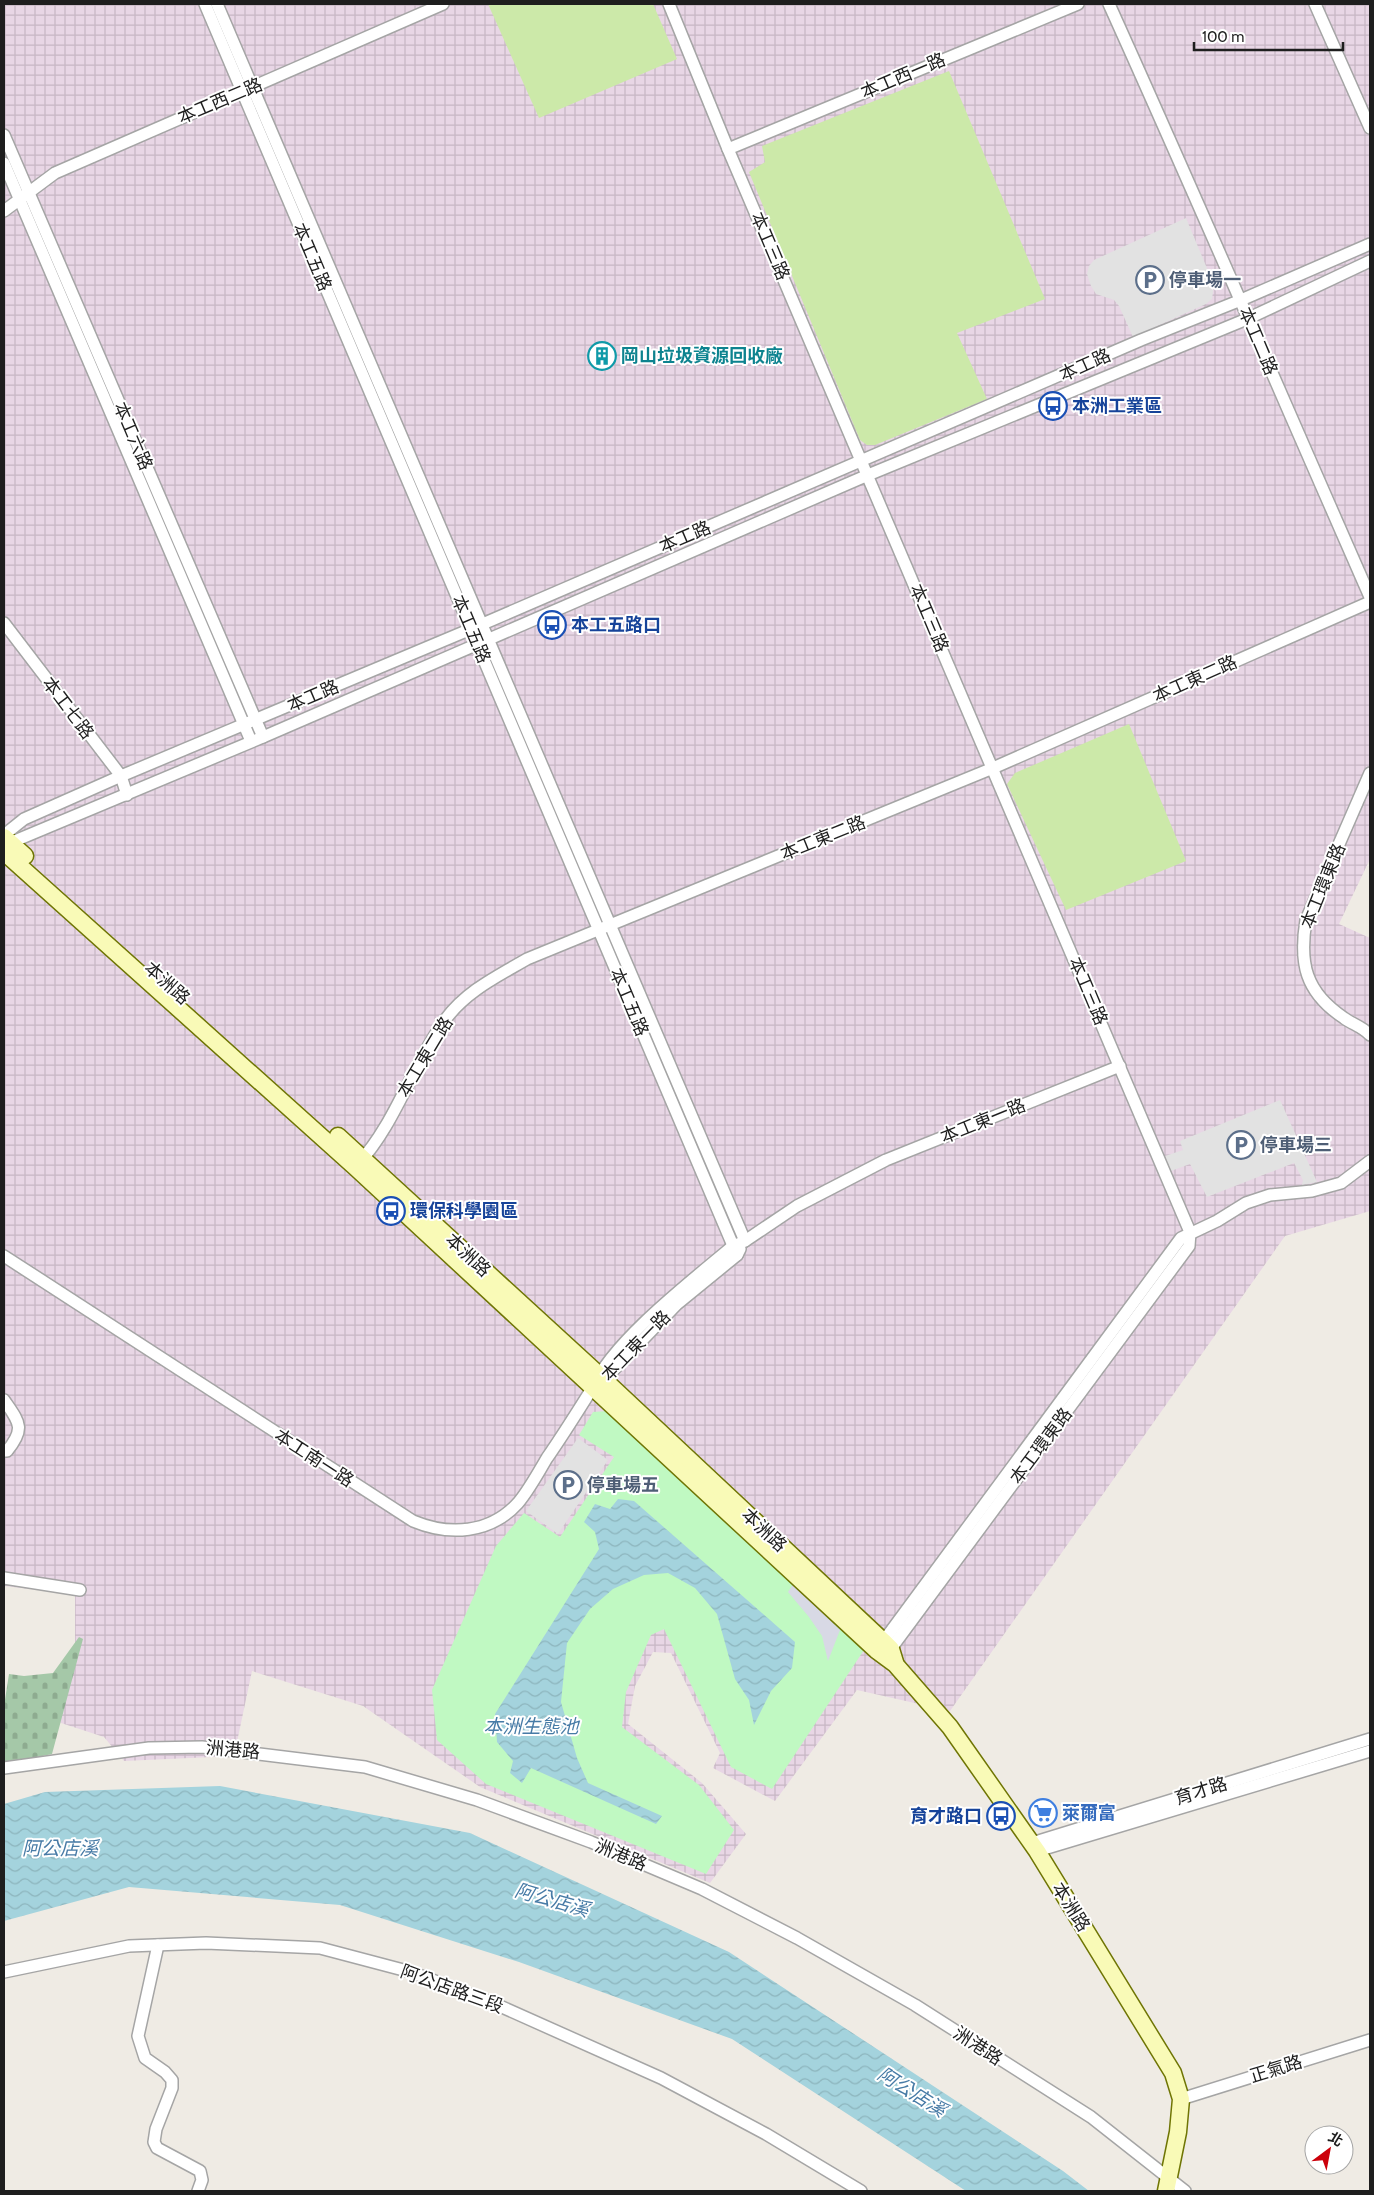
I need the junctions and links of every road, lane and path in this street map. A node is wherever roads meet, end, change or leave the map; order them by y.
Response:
1 (205, 4) edge
2 (217, 4) edge
3 (443, 4) edge
4 (669, 4) edge
5 (1078, 4) edge
6 (1109, 4) edge
7 (1315, 4) edge
8 (247, 89) junction
9 (1370, 128) edge
10 (4, 136) edge
11 (728, 149) junction
12 (4, 163) edge
13 (24, 197) junction
14 (4, 211) edge
15 (1370, 244) edge
16 (1370, 261) edge
17 (1241, 300) junction
18 (1247, 319) junction
19 (862, 461) junction
20 (868, 475) junction
21 (1370, 597) edge
22 (1370, 602) edge
23 (4, 623) edge
24 (476, 627) junction
25 (482, 642) junction
26 (250, 723) junction
27 (263, 737) junction
28 (251, 742) junction
29 (992, 768) junction
30 (1370, 773) edge
31 (121, 776) junction
32 (127, 795) junction
33 (5, 843) edge
34 (604, 928) junction
35 (1370, 1035) edge
36 (1120, 1066) junction
37 (1370, 1160) edge
38 (359, 1163) junction
39 (1190, 1232) junction
40 (745, 1241) junction
41 (735, 1250) junction
42 (4, 1256) edge
43 (599, 1381) junction
44 (4, 1400) edge
45 (4, 1451) edge
46 (4, 1578) edge
47 (80, 1590) dead end
48 (886, 1652) junction
49 (1370, 1739) edge
50 (1370, 1751) edge
51 (4, 1768) edge
52 (1034, 1847) junction
53 (158, 1945) junction
54 (4, 1972) edge
55 (1370, 2040) edge
56 (1181, 2099) junction
57 (1167, 2184) edge
58 (198, 2191) edge
59 (861, 2191) edge
60 (1185, 2191) edge

1 - 8 street, 本工五路
2 - 8 street, 本工五路
3 - 8 street, 本工西二路
4 - 11 street, 本工三路
5 - 11 street, 本工西一路
6 - 17 street, 本工二路
7 - 9 street
8 - 13 street, 本工西二路
8 - 24 street, 本工五路
10 - 13 street, 本工六路
11 - 19 street, 本工三路
12 - 13 street, 本工六路
13 - 14 street, 本工西二路
13 - 26 street, 本工六路
15 - 17 street, 本工路
16 - 18 street, 本工路
17 - 18 street, 本工二路
17 - 19 street, 本工路
18 - 20 street, 本工路
18 - 21 street, 本工二路
19 - 20 street, 本工三路
19 - 24 street, 本工路
20 - 25 street, 本工路
20 - 29 street, 本工三路
22 - 29 street, 本工東二路
23 - 31 street, 本工七路
24 - 25 street, 本工五路
24 - 26 street, 本工路
25 - 27 street, 本工路
25 - 34 street, 本工五路
26 - 27 street, 本工六路
26 - 28 street, 本工六路
26 - 31 street, 本工路
27 - 28 street, 本工路
28 - 32 street, 本工路
29 - 34 street, 本工東二路
29 - 36 street, 本工三路
30 - 35 street, 本工環東路
31 - 32 street, 本工七路
31 - 33 street, 本工路
32 - 33 street, 本工路
33 - 38 main road, 本洲路
34 - 38 street, 本工東二路
34 - 40 street, 本工五路
34 - 41 street, 本工五路
36 - 39 street, 本工三路
36 - 40 street, 本工東一路
37 - 39 street
38 - 43 main road, 本洲路
39 - 48 street, 本工環東路
40 - 41 street, 本工東一路
41 - 43 street, 本工東一路
42 - 43 street, 本工南一路
43 - 48 main road, 本洲路
44 - 45 street
46 - 47 street
48 - 52 main road, 本洲路
49 - 52 street, 育才路
50 - 52 street, 育才路
51 - 57 street, 洲港路
52 - 56 main road, 本洲路
53 - 54 street, 阿公店路三段
53 - 58 street
53 - 59 street, 阿公店路三段
55 - 56 street, 正氣路
56 - 57 main road, 本洲路
57 - 60 street, 洲港路

